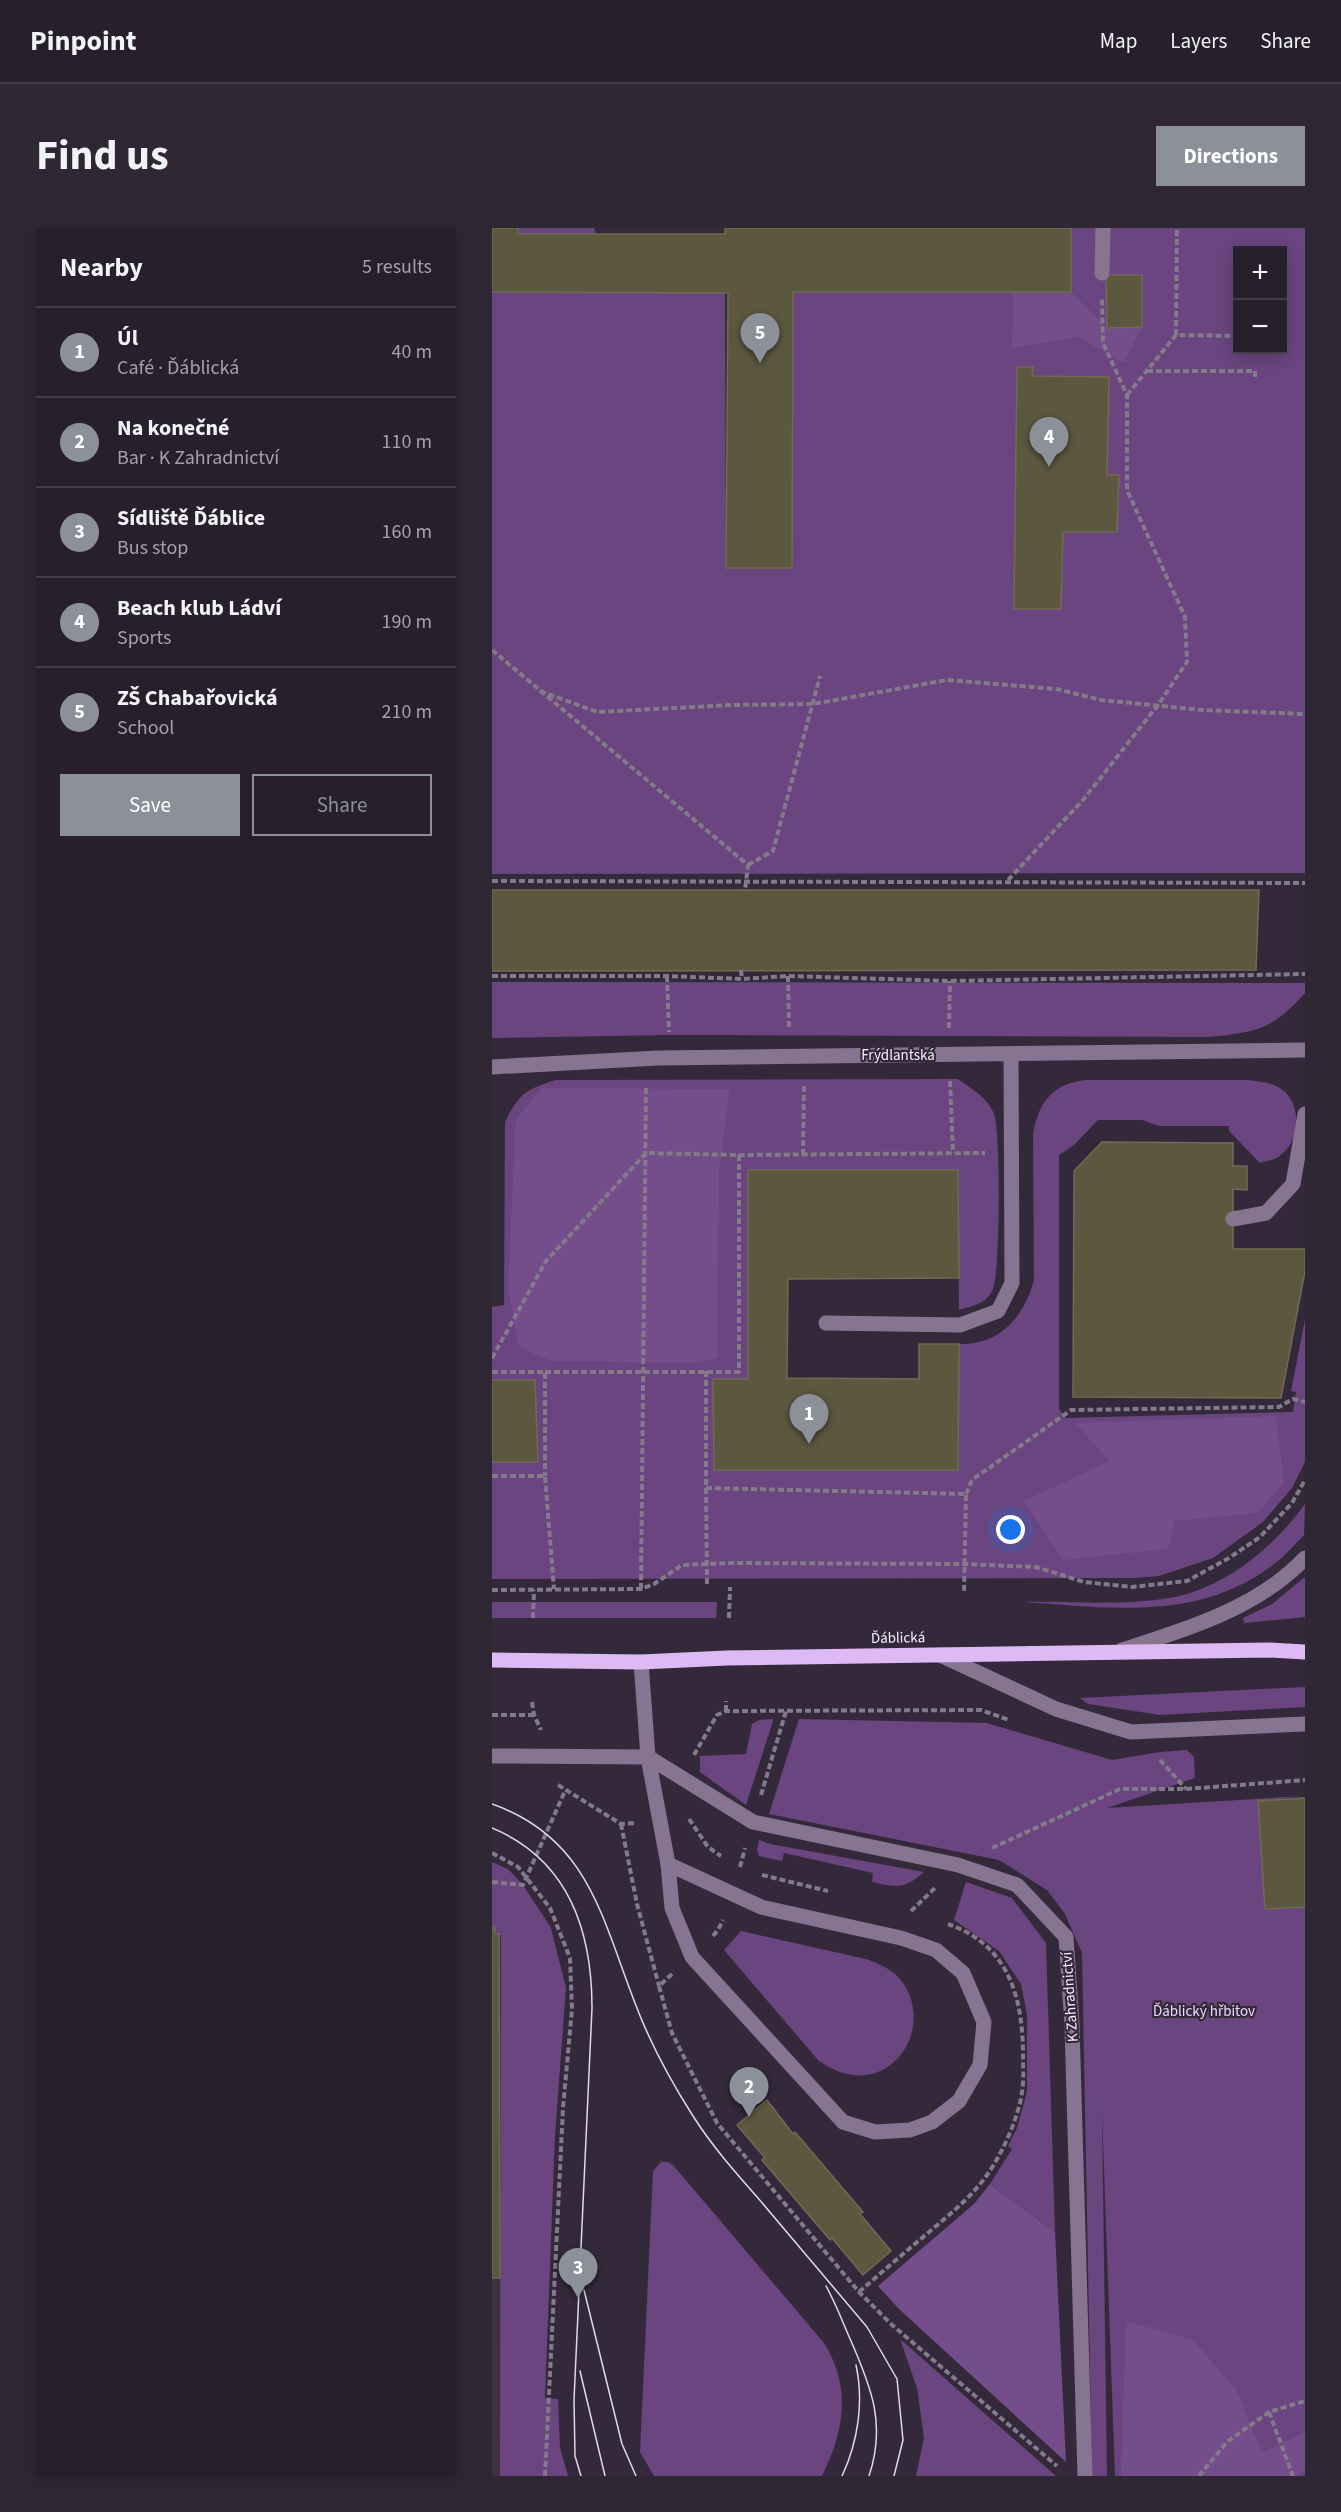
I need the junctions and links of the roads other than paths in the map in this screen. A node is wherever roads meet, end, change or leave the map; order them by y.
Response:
1 (1103, 228) edge
2 (1102, 273) road end
3 (1305, 1050) edge
4 (1011, 1054) junction
5 (492, 1067) edge
6 (1305, 1114) edge
7 (1233, 1219) dead end
8 (826, 1323) dead end
9 (1305, 1558) edge
10 (1305, 1652) edge
11 (1108, 1654) junction
12 (940, 1655) junction
13 (492, 1660) edge
14 (641, 1662) junction
15 (1305, 1725) edge
16 (492, 1756) edge
17 (648, 1757) junction
18 (668, 1864) junction
19 (1085, 2476) edge

1 - 2 street
3 - 4 street, Frýdlantská
4 - 5 street, Frýdlantská
4 - 8 street
6 - 7 street
9 - 11 street
10 - 11 main road, Ďáblická
11 - 12 main road, Ďáblická
12 - 14 main road, Ďáblická
12 - 15 street
13 - 14 main road, Ďáblická
14 - 17 street
16 - 17 street
17 - 18 street
17 - 19 street, K Zahradnictví
18 - 18 street

